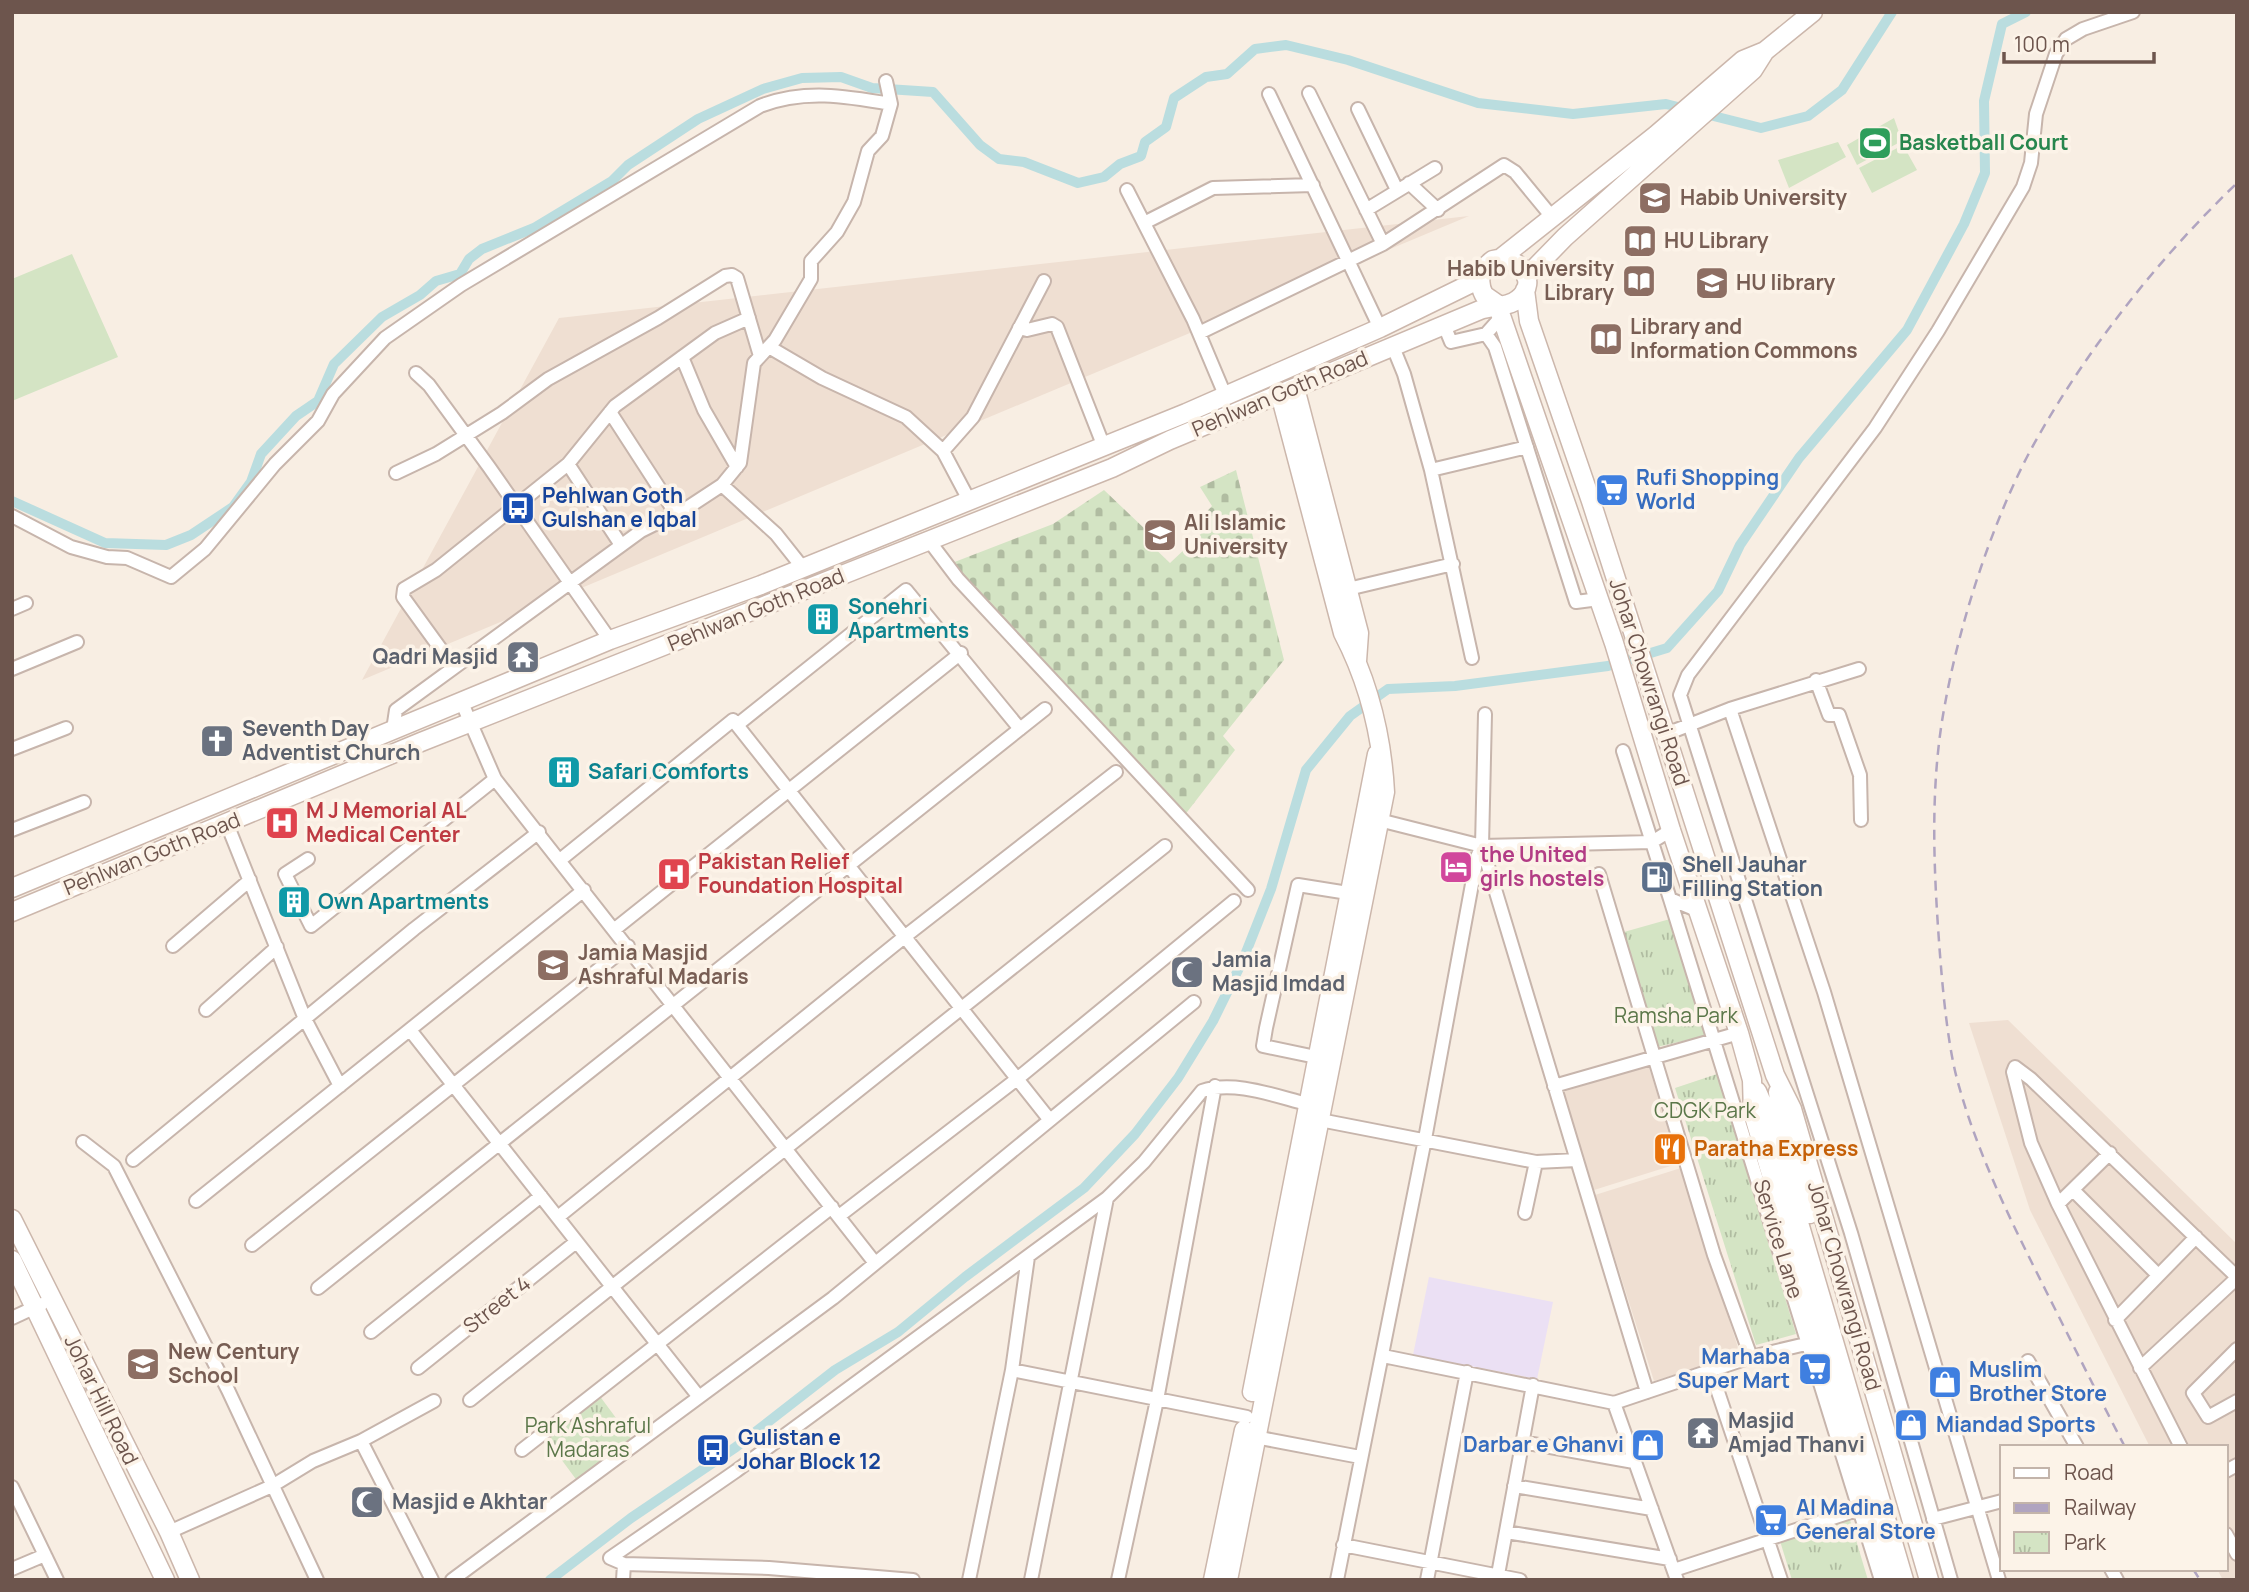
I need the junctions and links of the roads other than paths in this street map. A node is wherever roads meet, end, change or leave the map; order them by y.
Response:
1 (1813, 12) edge
2 (2133, 12) edge
3 (886, 81) dead end
4 (1309, 93) dead end
5 (1269, 94) dead end
6 (890, 99) junction
7 (1358, 109) dead end
8 (1662, 140) junction
9 (1435, 168) dead end
10 (1312, 185) junction
11 (1403, 186) junction
12 (1127, 190) dead end
13 (1366, 210) junction
14 (1438, 210) junction
15 (1552, 217) junction
16 (1144, 223) junction
17 (1383, 244) junction
18 (1501, 258) junction
19 (1349, 262) junction
20 (1480, 279) junction
21 (1044, 281) dead end
22 (1526, 283) junction
23 (1500, 310) junction
24 (749, 318) junction
25 (1444, 325) junction
26 (1019, 328) junction
27 (1380, 328) junction
28 (1199, 334) junction
29 (1486, 334) junction
30 (1393, 347) junction
31 (764, 351) junction
32 (682, 358) junction
33 (416, 373) dead end
34 (1287, 391) junction
35 (1225, 396) junction
36 (610, 411) junction
37 (1173, 418) junction
38 (466, 436) junction
39 (1180, 436) junction
40 (1104, 447) junction
41 (1527, 447) junction
42 (943, 451) junction
43 (568, 464) junction
44 (737, 467) junction
45 (1431, 470) junction
46 (396, 473) dead end
47 (722, 485) junction
48 (970, 502) junction
49 (514, 506) junction
50 (676, 513) junction
51 (12, 516) edge
52 (930, 542) junction
53 (621, 545) junction
54 (1453, 564) junction
55 (803, 568) junction
56 (569, 583) junction
57 (1348, 589) junction
58 (1599, 598) junction
59 (26, 603) dead end
60 (12, 609) edge
61 (610, 640) junction
62 (77, 642) dead end
63 (961, 653) junction
64 (1472, 658) dead end
65 (1357, 661) junction
66 (453, 666) junction
67 (12, 669) edge
68 (1859, 669) dead end
69 (1816, 680) junction
70 (462, 703) junction
71 (1045, 709) dead end
72 (1730, 709) junction
73 (1485, 713) dead end
74 (472, 722) junction
75 (1688, 724) junction
76 (737, 725) junction
77 (66, 728) dead end
78 (1020, 729) junction
79 (393, 730) junction
80 (1666, 734) junction
81 (1379, 738) junction
82 (12, 749) edge
83 (1623, 751) dead end
84 (343, 752) junction
85 (351, 772) junction
86 (1116, 772) dead end
87 (495, 779) junction
88 (789, 791) junction
89 (235, 797) junction
90 (84, 802) dead end
91 (1379, 820) junction
92 (1861, 820) dead end
93 (235, 821) junction
94 (12, 830) edge
95 (1671, 830) junction
96 (539, 832) junction
97 (1652, 842) junction
98 (1482, 845) junction
99 (1165, 846) dead end
100 (308, 859) dead end
101 (560, 860) junction
102 (847, 865) junction
103 (1599, 874) dead end
104 (250, 880) junction
105 (12, 888) edge
106 (584, 890) junction
107 (1248, 890) dead end
108 (1348, 893) junction
109 (1670, 899) junction
110 (1234, 901) dead end
111 (1699, 911) junction
112 (12, 912) edge
113 (615, 929) junction
114 (903, 938) junction
115 (173, 946) dead end
116 (628, 946) junction
117 (277, 947) junction
118 (1194, 1002) dead end
119 (674, 1004) junction
120 (960, 1009) junction
121 (206, 1010) dead end
122 (305, 1019) junction
123 (410, 1030) junction
124 (1740, 1033) junction
125 (1716, 1040) junction
126 (1316, 1058) junction
127 (1655, 1059) junction
128 (1775, 1075) junction
129 (731, 1077) junction
130 (1017, 1079) junction
131 (1752, 1080) junction
132 (453, 1084) junction
133 (340, 1086) junction
134 (1215, 1086) junction
135 (1554, 1086) junction
136 (1307, 1104) junction
137 (1746, 1115) junction
138 (1049, 1119) junction
139 (1320, 1120) junction
140 (1425, 1139) junction
141 (83, 1142) dead end
142 (500, 1143) junction
143 (786, 1147) junction
144 (2110, 1153) junction
145 (133, 1160) dead end
146 (1577, 1160) junction
147 (1536, 1162) junction
148 (2074, 1191) junction
149 (541, 1196) junction
150 (1107, 1198) junction
151 (196, 1201) dead end
152 (2058, 1204) junction
153 (835, 1211) junction
154 (1525, 1213) dead end
155 (558, 1217) junction
156 (12, 1220) edge
157 (2196, 1237) junction
158 (576, 1241) junction
159 (252, 1245) dead end
160 (1028, 1257) junction
161 (12, 1260) edge
162 (875, 1263) junction
163 (2158, 1275) junction
164 (2237, 1278) edge
165 (318, 1287) dead end
166 (612, 1287) junction
167 (44, 1303) junction
168 (12, 1318) edge
169 (2115, 1320) junction
170 (371, 1332) dead end
171 (656, 1342) junction
172 (1810, 1343) junction
173 (2237, 1349) edge
174 (1265, 1355) junction
175 (1383, 1356) junction
176 (1751, 1356) junction
177 (2028, 1361) dead end
178 (418, 1368) dead end
179 (2140, 1368) junction
180 (1012, 1370) junction
181 (1711, 1371) junction
182 (1467, 1372) junction
183 (1069, 1383) junction
184 (1533, 1385) junction
185 (1647, 1392) junction
186 (699, 1397) junction
187 (470, 1400) dead end
188 (1157, 1400) junction
189 (434, 1401) dead end
190 (2237, 1401) edge
191 (1614, 1402) junction
192 (1247, 1417) junction
193 (1255, 1437) junction
194 (361, 1441) junction
195 (1522, 1442) junction
196 (2076, 1445) edge
197 (2180, 1445) edge
198 (522, 1450) dead end
199 (1360, 1457) junction
200 (1634, 1462) junction
201 (272, 1486) junction
202 (1514, 1486) junction
203 (13, 1490) edge
204 (2000, 1502) edge
205 (1977, 1508) junction
206 (1860, 1509) junction
207 (1652, 1510) junction
208 (1933, 1519) junction
209 (169, 1532) junction
210 (1506, 1532) junction
211 (2228, 1537) edge
212 (1767, 1539) junction
213 (1343, 1545) junction
214 (2237, 1554) edge
215 (45, 1555) junction
216 (1998, 1559) edge
217 (1431, 1562) junction
218 (624, 1564) junction
219 (696, 1566) junction
220 (12, 1569) edge
221 (1673, 1570) edge
222 (769, 1574) edge
223 (841, 1577) edge
224 (1497, 1578) edge
225 (57, 1580) edge
226 (165, 1580) edge
227 (190, 1580) edge
228 (317, 1580) edge
229 (432, 1580) edge
230 (452, 1580) edge
231 (623, 1580) edge
232 (695, 1580) edge
233 (913, 1580) edge
234 (969, 1580) edge
235 (1031, 1580) edge
236 (1118, 1580) edge
237 (1213, 1580) edge
238 (1228, 1580) edge
239 (1337, 1580) edge
240 (1427, 1580) edge
241 (1520, 1580) edge
242 (1781, 1580) edge
243 (1881, 1580) edge
244 (1891, 1580) edge
245 (1904, 1580) edge
246 (1918, 1580) edge
247 (1929, 1580) edge
248 (1951, 1580) edge
249 (1999, 1580) edge

1 - 8 main road
2 - 75 street
3 - 6 street
4 - 13 street
5 - 10 street
6 - 31 street
6 - 51 street
7 - 11 street
8 - 15 main road
8 - 22 main road
9 - 11 street
10 - 16 street
10 - 19 street
11 - 13 street
11 - 14 street
12 - 16 street
13 - 17 street
14 - 15 street
14 - 17 street
15 - 18 main road
16 - 28 street
17 - 19 street
18 - 20 main road
18 - 22 main road
19 - 27 street
19 - 28 street
20 - 23 main road
20 - 27 main road, Pehlwan Goth Road
21 - 26 street
22 - 23 main road
22 - 80 main road, Johar Chowrangi Road
23 - 25 main road, Pehlwan Goth Road
23 - 29 street
23 - 58 main road, Johar Chowrangi Road
24 - 31 street
24 - 32 street
24 - 38 street
25 - 29 street
25 - 30 main road, Pehlwan Goth Road
26 - 40 street
26 - 42 street
27 - 35 main road, Pehlwan Goth Road
28 - 35 street
29 - 41 street
30 - 34 main road, Pehlwan Goth Road
30 - 45 street
31 - 42 street
31 - 44 street
32 - 36 street
32 - 44 street
33 - 38 street
34 - 39 main road, Pehlwan Goth Road
34 - 57 main road
34 - 65 main road
35 - 37 main road, Pehlwan Goth Road
36 - 43 street
36 - 50 street
37 - 39 main road
37 - 40 main road, Pehlwan Goth Road
38 - 46 street
38 - 49 street
39 - 52 main road, Pehlwan Goth Road
40 - 48 main road, Pehlwan Goth Road
41 - 45 street
41 - 58 street
42 - 48 street
43 - 49 street
43 - 53 street
44 - 47 street
45 - 54 street
47 - 50 street
47 - 55 street
48 - 55 main road, Pehlwan Goth Road
49 - 56 street
49 - 66 street
50 - 53 street
52 - 74 main road, Pehlwan Goth Road
52 - 107 street
53 - 56 street
54 - 57 street
54 - 64 street
55 - 61 main road, Pehlwan Goth Road
56 - 61 street
56 - 66 street
57 - 65 main road
58 - 95 main road, Johar Chowrangi Road
59 - 60 street
61 - 70 main road, Pehlwan Goth Road
62 - 67 street
63 - 76 street
63 - 78 street
63 - 88 street
65 - 81 main road
66 - 79 street
68 - 69 street
69 - 72 street
69 - 92 street
70 - 74 street
70 - 79 main road, Pehlwan Goth Road
71 - 78 street
72 - 75 street
72 - 205 street
73 - 98 street
74 - 85 main road, Pehlwan Goth Road
74 - 87 street
75 - 80 street
75 - 208 street
76 - 88 street
76 - 101 street
77 - 82 street
78 - 102 street
79 - 84 main road, Pehlwan Goth Road
80 - 128 main road, Johar Chowrangi Road
81 - 91 main road
81 - 108 main road
83 - 97 street, Service Lane
84 - 85 main road
84 - 89 main road, Pehlwan Goth Road
85 - 93 main road, Pehlwan Goth Road
86 - 114 street
87 - 96 street
87 - 100 street
88 - 102 street
88 - 113 street
89 - 93 main road
89 - 105 main road, Pehlwan Goth Road
90 - 94 street
91 - 98 street
91 - 139 main road
93 - 104 street
93 - 112 main road, Pehlwan Goth Road
95 - 97 street
95 - 111 main road, Johar Chowrangi Road
96 - 101 street
96 - 122 street
97 - 98 street
97 - 109 street, Service Lane
98 - 135 street
98 - 140 street
99 - 120 street
101 - 106 street
102 - 114 street
102 - 119 street
103 - 127 street
104 - 115 street
104 - 117 street
106 - 113 street
106 - 123 street
108 - 126 main road
108 - 126 street
109 - 111 street
109 - 125 street, Service Lane
110 - 130 street
111 - 124 main road, Johar Chowrangi Road
113 - 116 street
114 - 120 street
114 - 129 street
116 - 119 street
116 - 132 street
117 - 121 street
117 - 122 street
118 - 138 street
119 - 129 street
119 - 142 street
120 - 130 street
120 - 143 street
122 - 133 street
122 - 145 street
123 - 132 street
123 - 133 street
124 - 125 street
124 - 131 main road, Johar Chowrangi Road
125 - 127 street
125 - 137 street, Service Lane
126 - 136 main road
127 - 135 street
127 - 176 street
128 - 246 main road, Johar Chowrangi Road
128 - 247 main road, Johar Chowrangi Road
129 - 143 street
129 - 155 street
130 - 138 street
130 - 153 street
131 - 137 main road, Johar Chowrangi Road
131 - 245 main road, Johar Chowrangi Road
132 - 142 street
132 - 159 street
133 - 151 street
134 - 136 street
134 - 150 street
134 - 188 street
135 - 146 street
136 - 174 main road
137 - 172 street, Service Lane
137 - 244 main road, Johar Chowrangi Road
138 - 162 street
139 - 140 street
139 - 174 main road
140 - 147 street
140 - 175 street
141 - 201 street
142 - 149 street
142 - 165 street
143 - 153 street
143 - 166 street
144 - 148 street
144 - 152 street
144 - 157 street
146 - 147 street
146 - 185 street
147 - 154 street
148 - 152 street
148 - 163 street
149 - 155 street
149 - 170 street
150 - 160 street
150 - 183 street
152 - 169 street
153 - 162 street
153 - 171 street
155 - 158 street
156 - 167 main road, Johar Hill Road
157 - 163 street
157 - 164 street
158 - 166 street
158 - 178 street, Street 4
160 - 180 street
160 - 218 street
161 - 167 main road
162 - 186 street
163 - 169 street
164 - 179 street
166 - 171 street
166 - 187 street
167 - 168 street
167 - 209 main road, Johar Hill Road
167 - 226 main road
169 - 179 street
171 - 186 street
171 - 198 street
172 - 176 street
172 - 206 street, Service Lane
173 - 190 street
174 - 192 main road
174 - 193 main road
175 - 182 street
175 - 199 street
176 - 181 street
177 - 196 street
179 - 197 street
180 - 183 street
180 - 234 street
181 - 185 street
181 - 212 street
182 - 184 street
182 - 217 street
183 - 188 street
183 - 235 street
184 - 191 street
184 - 195 street
185 - 191 street
186 - 230 street
188 - 192 street
188 - 236 street
189 - 194 street
191 - 200 street
192 - 237 main road
193 - 199 street
193 - 238 main road
194 - 201 street
194 - 229 street
195 - 200 street
195 - 202 street
199 - 213 street
200 - 207 street
201 - 209 street
201 - 228 street
202 - 207 street
202 - 210 street
203 - 215 street
204 - 205 street
205 - 208 street
205 - 216 street
206 - 212 street
206 - 243 street, Service Lane
207 - 221 street
208 - 248 street
209 - 227 main road, Johar Hill Road
210 - 221 street
210 - 224 street
211 - 214 street
212 - 221 street
212 - 242 street
213 - 217 street
213 - 239 street
215 - 220 street
215 - 225 street
216 - 249 street
217 - 224 street
217 - 240 street
218 - 219 street
218 - 231 street
219 - 222 street
219 - 232 street
222 - 223 street
223 - 233 street
224 - 241 street

